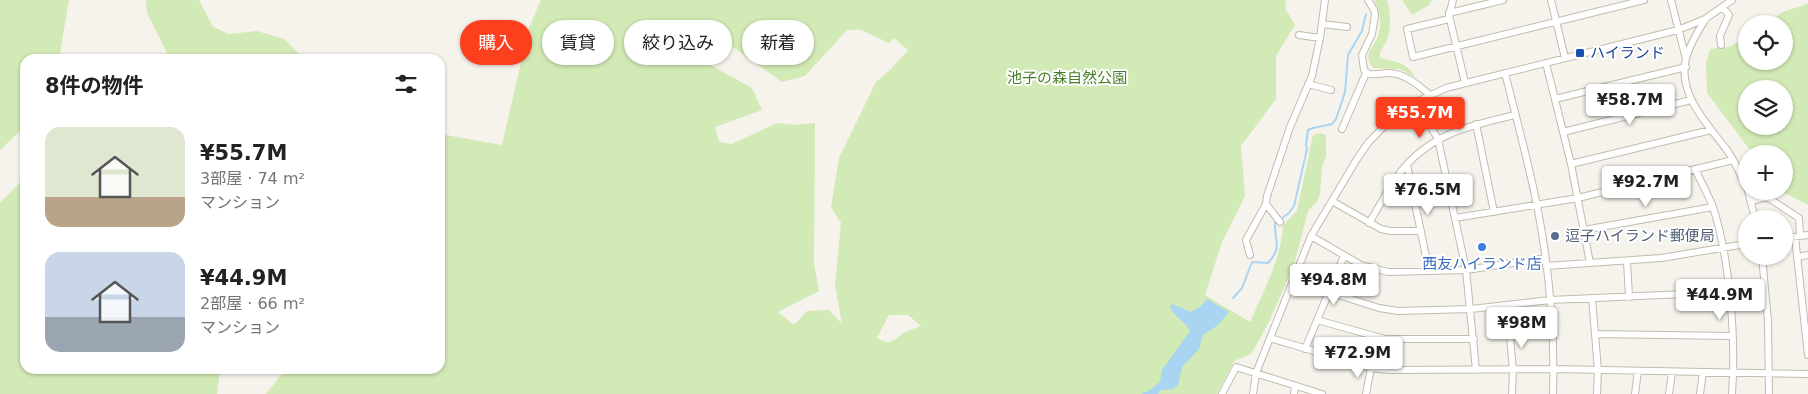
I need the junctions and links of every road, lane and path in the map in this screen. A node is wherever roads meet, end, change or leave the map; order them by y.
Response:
1 (1325, 0) edge
2 (1368, 0) edge
3 (1453, 0) edge
4 (1503, 0) edge
5 (1551, 0) edge
6 (1644, 0) edge
7 (1671, 0) edge
8 (1732, 0) edge
9 (1723, 8) junction
10 (1449, 16) junction
11 (1705, 19) junction
12 (1556, 22) junction
13 (1322, 24) junction
14 (1347, 27) dead end
15 (1678, 30) junction
16 (1299, 35) dead end
17 (1320, 38) junction
18 (1721, 45) dead end
19 (1456, 46) junction
20 (1565, 58) junction
21 (1686, 59) junction
22 (1546, 63) junction
23 (1686, 67) junction
24 (1366, 73) junction
25 (1505, 73) junction
26 (1465, 82) junction
27 (1308, 84) junction
28 (1331, 90) dead end
29 (1430, 95) junction
30 (1555, 99) junction
31 (1691, 100) junction
32 (1416, 102) junction
33 (1515, 114) junction
34 (1476, 124) junction
35 (1342, 129) dead end
36 (1711, 130) junction
37 (1563, 132) junction
38 (1438, 139) junction
39 (1733, 160) junction
40 (1571, 164) junction
41 (1407, 165) junction
42 (1738, 168) edge
43 (1695, 169) junction
44 (1578, 198) junction
45 (1332, 201) junction
46 (1751, 201) joint
47 (1266, 204) junction
48 (1537, 205) junction
49 (1713, 207) junction
50 (1753, 210) edge
51 (1494, 212) junction
52 (1455, 218) junction
53 (1279, 220) dead end
54 (1369, 223) junction
55 (1584, 230) junction
56 (1420, 231) junction
57 (1311, 236) junction
58 (1808, 236) edge
59 (1793, 237) edge
60 (1798, 237) junction
61 (1738, 245) edge
62 (1722, 248) junction
63 (1250, 255) dead end
64 (1808, 255) edge
65 (1344, 256) junction
66 (1797, 256) junction
67 (1545, 258) junction
68 (1627, 262) junction
69 (1590, 263) junction
70 (1763, 265) edge
71 (1546, 266) junction
72 (1466, 270) junction
73 (1429, 271) junction
74 (1329, 292) junction
75 (1729, 292) junction
76 (1629, 297) junction
77 (1592, 298) junction
78 (1550, 300) junction
79 (1506, 305) junction
80 (1471, 309) junction
81 (1806, 317) edge
82 (1317, 320) junction
83 (1807, 331) edge
84 (1595, 334) junction
85 (1732, 336) junction
86 (1270, 338) junction
87 (1474, 339) junction
88 (1808, 345) edge
89 (1305, 349) junction
90 (1808, 354) edge
91 (1371, 368) junction
92 (1554, 369) junction
93 (1476, 370) junction
94 (1513, 370) junction
95 (1598, 370) junction
96 (1638, 371) junction
97 (1672, 372) junction
98 (1703, 372) junction
99 (1734, 372) junction
100 (1770, 373) junction
101 (1256, 374) junction
102 (1808, 374) edge
103 (1295, 386) junction
104 (1222, 394) edge
105 (1253, 394) edge
106 (1294, 394) edge
107 (1322, 394) edge
108 (1366, 394) edge
109 (1512, 394) edge
110 (1553, 394) edge
111 (1597, 394) edge
112 (1635, 394) edge
113 (1669, 394) edge
114 (1700, 394) edge
115 (1732, 394) edge
116 (1769, 394) edge

1 - 13 street
2 - 24 street
3 - 10 street
4 - 10 street
5 - 12 street
6 - 12 street
7 - 15 street
8 - 9 street
9 - 11 street
9 - 18 street
10 - 19 street
10 - 19 street
11 - 15 street
11 - 21 street
12 - 19 street
12 - 20 street
13 - 14 street
13 - 17 street
15 - 20 street
15 - 21 street
16 - 17 street
17 - 27 street
19 - 26 street
20 - 22 street
21 - 23 street
22 - 25 street
22 - 30 street
23 - 30 street
23 - 31 street
24 - 29 street
24 - 35 street
25 - 26 street
25 - 33 street
26 - 29 street
27 - 28 street
27 - 47 street
29 - 32 street
30 - 37 street
31 - 36 street
31 - 37 street
32 - 38 street
32 - 45 street
33 - 34 street
33 - 48 street
34 - 38 street
34 - 51 street
36 - 39 street
36 - 40 street
37 - 40 street
38 - 41 street
38 - 52 street
39 - 42 street
39 - 43 street
40 - 44 street
41 - 54 street
41 - 56 street
43 - 44 street
43 - 49 street
44 - 48 street
44 - 55 street
45 - 54 street
45 - 57 street
46 - 50 street
46 - 60 street
47 - 53 street
47 - 63 street
48 - 51 street
48 - 67 street
49 - 55 street
49 - 62 street
51 - 52 street
52 - 72 street
54 - 56 street
55 - 69 street
56 - 73 street
57 - 65 street
57 - 86 street
58 - 60 street
59 - 60 street
60 - 66 street
61 - 62 street
62 - 68 street
62 - 75 street
64 - 66 street
65 - 73 street
65 - 74 street
66 - 81 street
67 - 71 street
67 - 72 street
68 - 69 street
68 - 76 street
69 - 71 street
70 - 100 street
71 - 78 street
72 - 73 street
72 - 80 street
74 - 80 street
74 - 82 street
75 - 76 street
75 - 85 street
76 - 77 street
77 - 78 street
77 - 84 street
78 - 79 street
78 - 92 street
79 - 80 street
79 - 94 street
80 - 87 street
81 - 83 street
82 - 87 street
82 - 89 street
83 - 88 street
84 - 85 street
84 - 95 street
85 - 99 street
86 - 89 street
86 - 101 street
87 - 93 street
88 - 90 street
89 - 91 street
91 - 93 street
91 - 108 street
92 - 94 street
92 - 95 street
92 - 110 street
93 - 94 street
94 - 109 street
95 - 96 street
95 - 111 street
96 - 97 street
96 - 112 street
97 - 98 street
97 - 113 street
98 - 99 street
98 - 114 street
99 - 100 street
99 - 115 street
100 - 102 street
100 - 116 street
101 - 103 street
101 - 104 street
101 - 105 street
103 - 106 street
103 - 107 street

